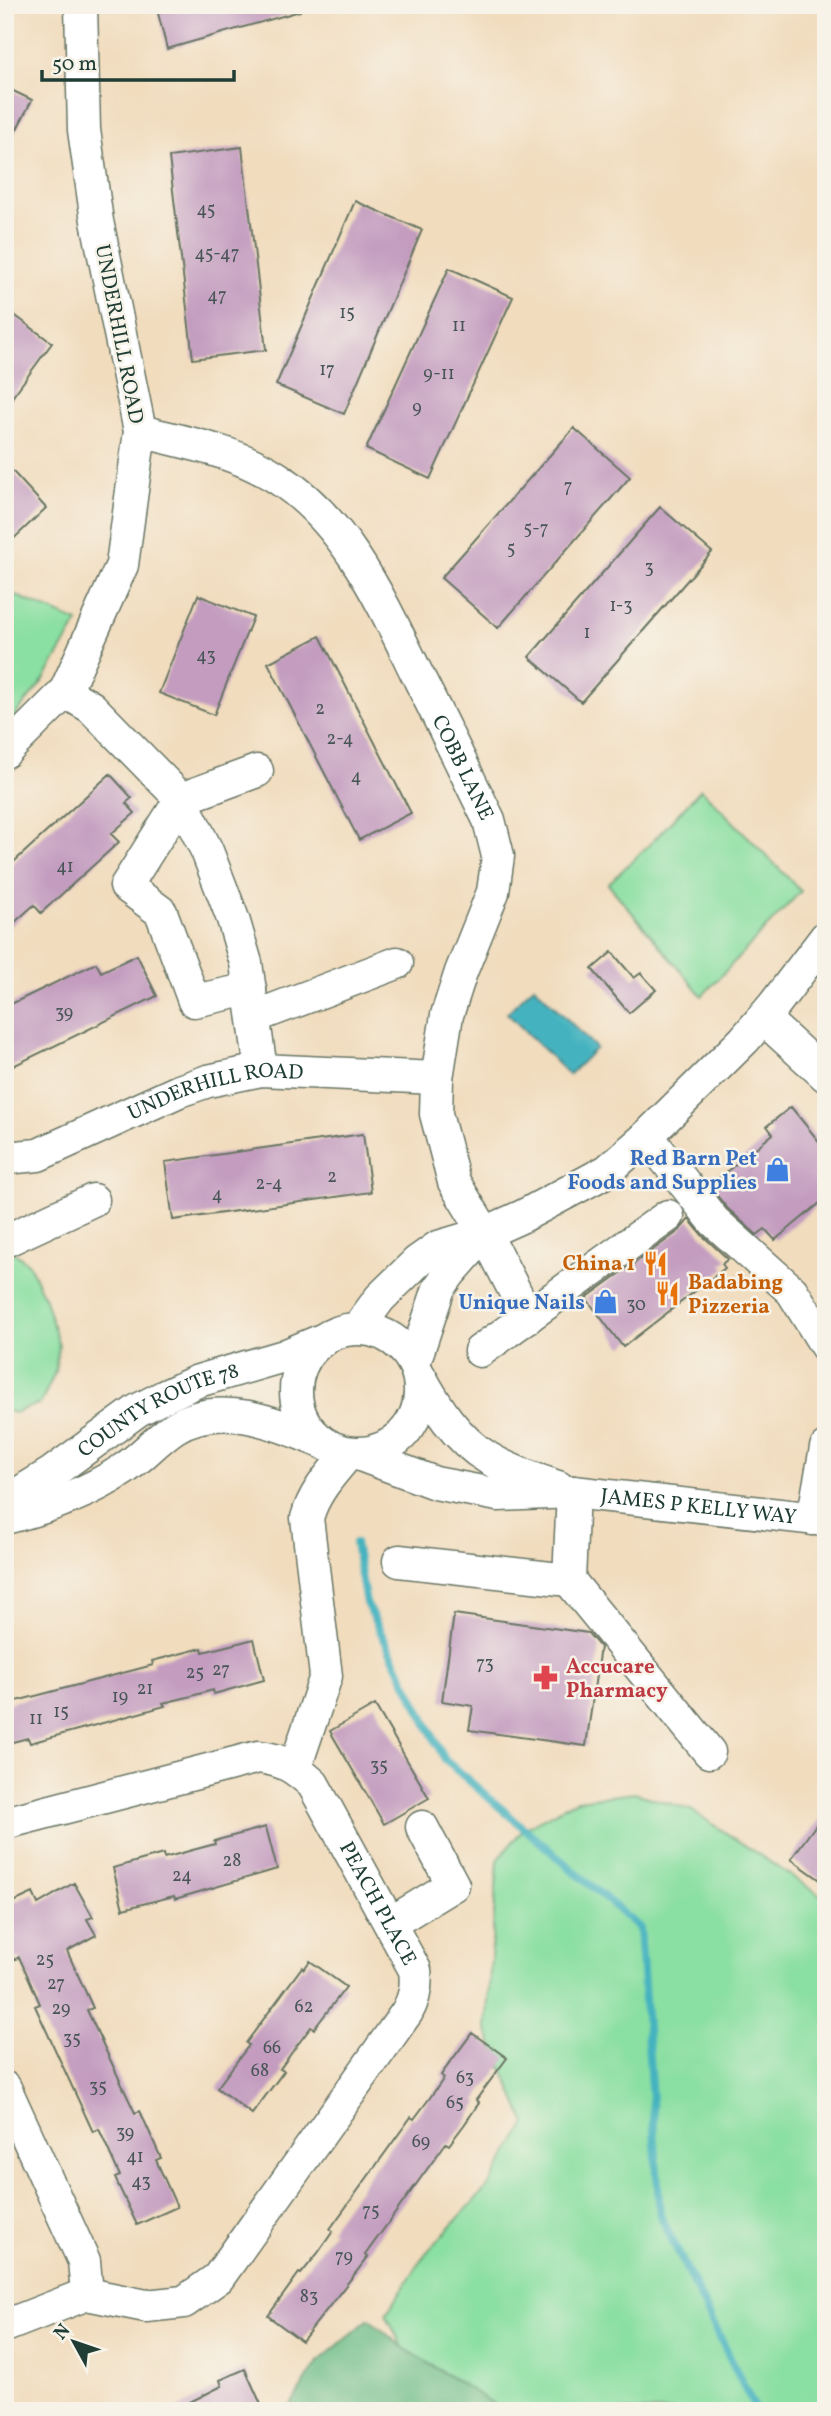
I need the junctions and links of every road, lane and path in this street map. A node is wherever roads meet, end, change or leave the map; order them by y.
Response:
1 (81, 5) edge
2 (140, 431) junction
3 (65, 692) junction
4 (5, 752) edge
5 (257, 771) dead end
6 (181, 799) junction
7 (826, 937) edge
8 (397, 963) dead end
9 (252, 1003) junction
10 (763, 1018) junction
11 (261, 1070) junction
12 (826, 1076) edge
13 (437, 1078) junction
14 (647, 1136) junction
15 (5, 1158) edge
16 (93, 1200) dead end
17 (668, 1216) dead end
18 (485, 1233) junction
19 (5, 1241) edge
20 (528, 1317) junction
21 (358, 1328) junction
22 (321, 1340) junction
23 (826, 1346) edge
24 (480, 1351) dead end
25 (416, 1369) junction
26 (826, 1448) edge
27 (342, 1450) junction
28 (573, 1492) junction
29 (5, 1502) edge
30 (5, 1518) edge
31 (820, 1519) edge
32 (399, 1561) dead end
33 (569, 1580) junction
34 (709, 1752) dead end
35 (295, 1768) junction
36 (5, 1823) edge
37 (422, 1827) dead end
38 (391, 1923) junction
39 (5, 2088) edge
40 (87, 2294) junction
41 (5, 2326) edge

1 - 2 street, UNDERHILL ROAD
2 - 3 street, UNDERHILL ROAD
2 - 13 street, COBB LANE
3 - 4 street, UNDERHILL ROAD
3 - 6 street
5 - 6 street
6 - 9 street
6 - 9 street
7 - 10 street
8 - 9 street
9 - 11 street
10 - 12 street
10 - 14 street
11 - 13 street, UNDERHILL ROAD
11 - 15 street, UNDERHILL ROAD
13 - 18 street, COBB LANE
14 - 18 street
14 - 23 street
16 - 19 street
17 - 20 street
18 - 20 street, COBB LANE
18 - 21 street
18 - 25 street
20 - 24 street
21 - 22 street
21 - 25 street
22 - 27 street
22 - 29 street, COUNTY ROUTE 78
25 - 27 street
25 - 28 street, JAMES P KELLY WAY
26 - 31 street
27 - 28 street, JAMES P KELLY WAY
27 - 30 street, COUNTY ROUTE 78
27 - 35 street
28 - 31 street, JAMES P KELLY WAY
28 - 33 street
32 - 33 street
33 - 34 street
35 - 36 street, PEACH PLACE
35 - 38 street, PEACH PLACE
37 - 38 street
38 - 40 street, PEACH PLACE
39 - 40 street
40 - 41 street

